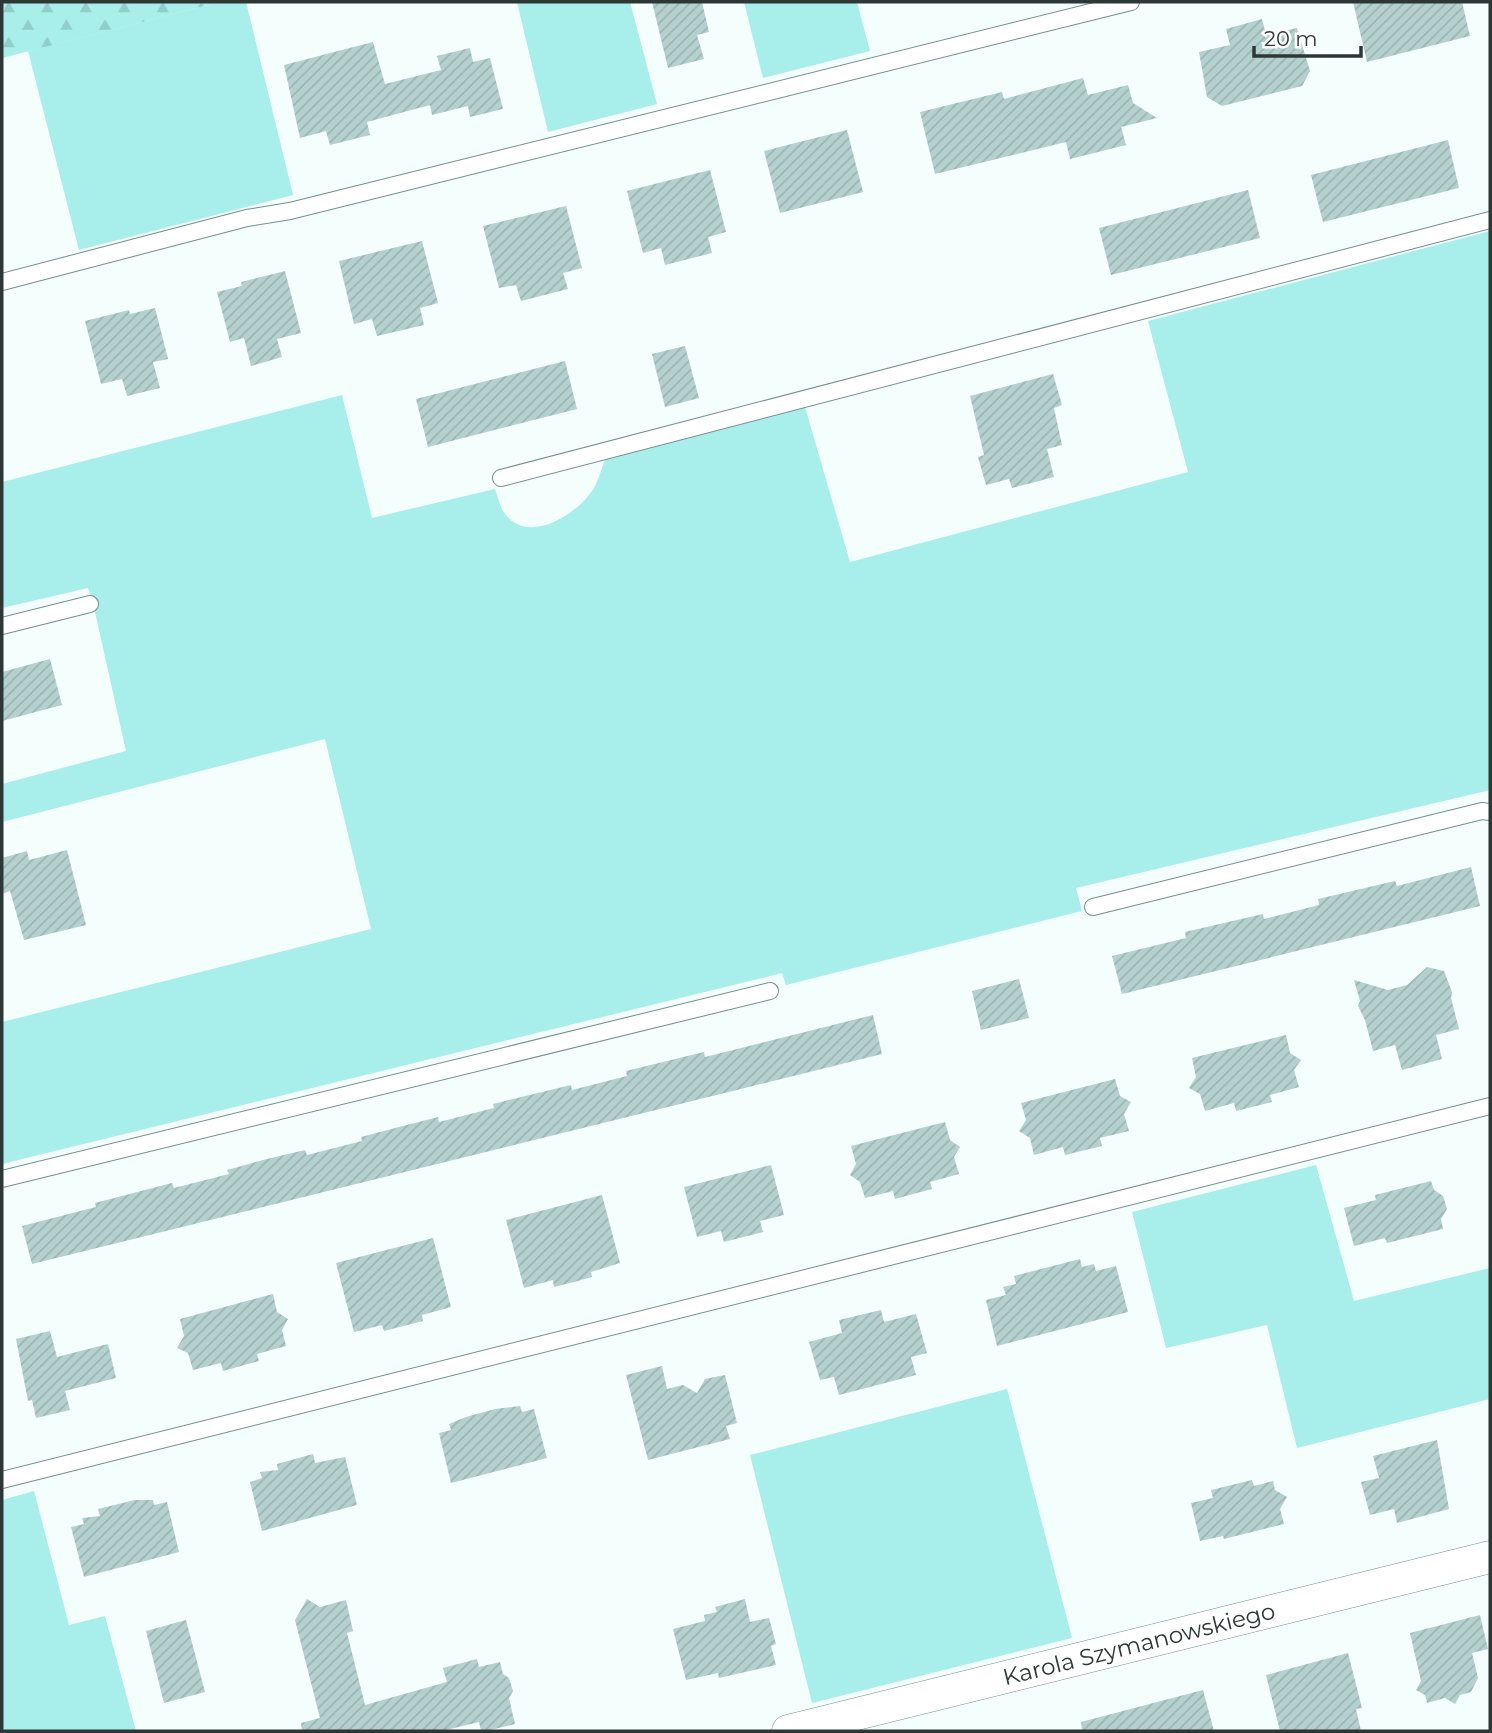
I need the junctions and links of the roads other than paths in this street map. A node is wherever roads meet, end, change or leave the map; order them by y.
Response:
1 (1131, 2) edge
2 (1490, 220) edge
3 (2, 282) edge
4 (501, 478) dead end
5 (90, 604) dead end
6 (2, 626) edge
7 (1490, 812) edge
8 (1093, 907) dead end
9 (770, 990) dead end
10 (1490, 1106) edge
11 (2, 1179) edge
12 (2, 1480) edge
13 (1490, 1557) edge
14 (788, 1731) edge

1 - 3 lane
2 - 4 lane
5 - 6 lane
7 - 8 lane
9 - 11 lane
10 - 12 lane
13 - 14 street, Karola Szymanowskiego

